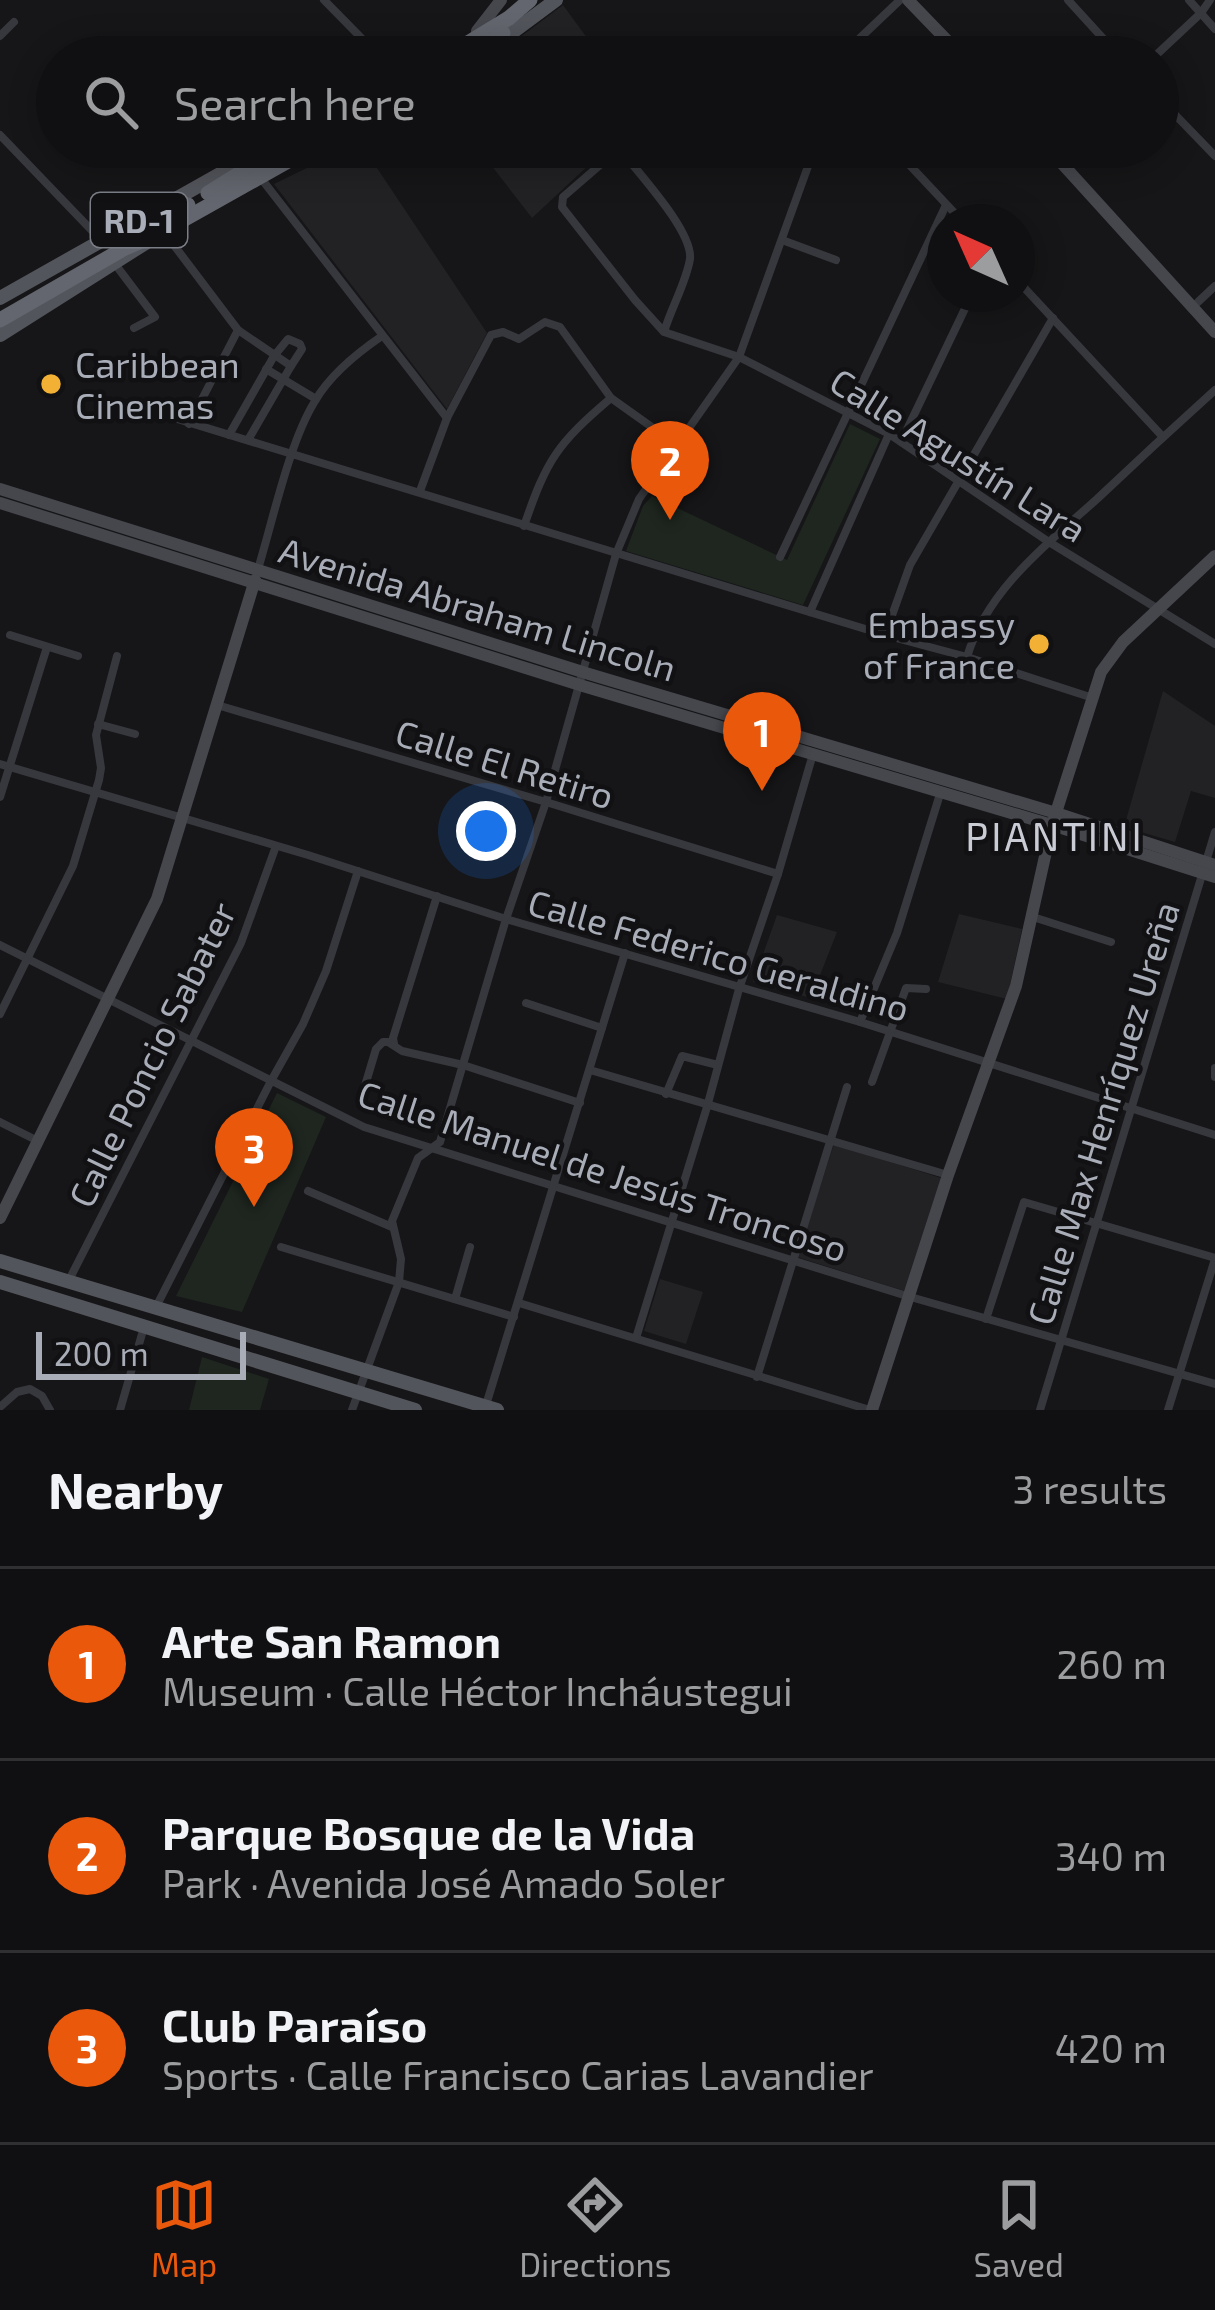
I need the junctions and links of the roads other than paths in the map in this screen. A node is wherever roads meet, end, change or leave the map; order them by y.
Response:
1 (324, 0) edge
2 (501, 0) edge
3 (519, 0) edge
4 (530, 0) edge
5 (544, 0) edge
6 (556, 0) edge
7 (904, 0) edge
8 (919, 0) edge
9 (1068, 0) edge
10 (1189, 0) edge
11 (1210, 0) edge
12 (1201, 14) junction
13 (14, 22) dead end
14 (1215, 29) edge
15 (477, 31) junction
16 (0, 36) edge
17 (359, 36) edge
18 (469, 36) edge
19 (479, 36) edge
20 (499, 36) edge
21 (511, 36) edge
22 (862, 36) edge
23 (941, 36) edge
24 (953, 36) edge
25 (1101, 36) edge
26 (1177, 36) edge
27 (1179, 119) edge
28 (0, 135) edge
29 (1215, 156) edge
30 (231, 168) edge
31 (248, 168) edge
32 (274, 168) edge
33 (597, 168) edge
34 (635, 168) edge
35 (808, 168) edge
36 (911, 168) edge
37 (1072, 168) edge
38 (1074, 168) edge
39 (259, 176) junction
40 (945, 204) edge
41 (160, 232) junction
42 (782, 240) junction
43 (102, 241) junction
44 (927, 246) edge
45 (836, 260) dead end
46 (116, 264) junction
47 (1215, 286) edge
48 (0, 298) edge
49 (1035, 299) edge
50 (1198, 302) junction
51 (0, 310) edge
52 (963, 312) edge
53 (1053, 318) junction
54 (0, 320) edge
55 (1215, 320) edge
56 (134, 328) dead end
57 (238, 330) junction
58 (664, 332) junction
59 (1215, 332) edge
60 (0, 335) edge
61 (382, 336) junction
62 (274, 356) junction
63 (739, 357) junction
64 (291, 366) junction
65 (266, 369) junction
66 (284, 378) junction
67 (1215, 390) edge
68 (316, 398) junction
69 (611, 398) junction
70 (148, 410) dead end
71 (850, 414) junction
72 (447, 418) junction
73 (189, 424) junction
74 (889, 434) junction
75 (229, 435) junction
76 (1163, 437) junction
77 (248, 441) junction
78 (902, 442) junction
79 (677, 445) junction
80 (293, 454) junction
81 (958, 480) junction
82 (0, 489) edge
83 (419, 491) junction
84 (0, 503) edge
85 (524, 526) junction
86 (1049, 542) junction
87 (616, 554) junction
88 (1215, 556) edge
89 (780, 557) dead end
90 (256, 577) junction
91 (1158, 609) junction
92 (810, 612) junction
93 (10, 635) dead end
94 (885, 635) junction
95 (1215, 644) edge
96 (47, 647) junction
97 (78, 656) dead end
98 (117, 656) dead end
99 (967, 657) junction
100 (581, 679) junction
101 (1093, 698) junction
102 (216, 705) junction
103 (98, 724) junction
104 (135, 734) dead end
105 (814, 749) junction
106 (5, 766) edge
107 (95, 792) junction
108 (940, 794) junction
109 (0, 797) edge
110 (546, 802) junction
111 (183, 818) junction
112 (1054, 819) junction
113 (1215, 832) edge
114 (276, 846) junction
115 (1209, 869) edge
116 (358, 871) junction
117 (778, 874) junction
118 (437, 896) junction
119 (1031, 917) junction
120 (506, 919) junction
121 (1111, 942) dead end
122 (0, 945) edge
123 (625, 953) junction
124 (29, 960) junction
125 (739, 988) junction
126 (926, 989) dead end
127 (109, 999) junction
128 (526, 1004) dead end
129 (1, 1011) edge
130 (860, 1022) junction
131 (602, 1028) junction
132 (888, 1032) junction
133 (191, 1041) junction
134 (394, 1045) junction
135 (988, 1063) junction
136 (463, 1065) junction
137 (718, 1065) junction
138 (1215, 1068) edge
139 (590, 1070) junction
140 (1215, 1077) edge
141 (271, 1081) junction
142 (872, 1082) dead end
143 (847, 1088) dead end
144 (364, 1089) dead end
145 (666, 1094) junction
146 (580, 1102) junction
147 (707, 1107) junction
148 (1131, 1109) junction
149 (0, 1122) edge
150 (1215, 1135) edge
151 (831, 1140) junction
152 (38, 1141) junction
153 (431, 1149) junction
154 (948, 1175) junction
155 (554, 1186) junction
156 (308, 1191) dead end
157 (0, 1218) edge
158 (670, 1222) junction
159 (1098, 1222) junction
160 (392, 1227) junction
161 (281, 1247) dead end
162 (470, 1247) dead end
163 (1215, 1258) edge
164 (792, 1259) junction
165 (0, 1261) edge
166 (0, 1282) edge
167 (68, 1282) junction
168 (399, 1282) junction
169 (908, 1296) junction
170 (455, 1299) junction
171 (519, 1303) junction
172 (155, 1308) junction
173 (514, 1317) junction
174 (986, 1319) junction
175 (145, 1327) junction
176 (636, 1338) junction
177 (1062, 1339) junction
178 (366, 1370) junction
179 (1180, 1374) junction
180 (757, 1377) junction
181 (1215, 1384) edge
182 (358, 1392) junction
183 (0, 1407) edge
184 (491, 1408) edge
185 (50, 1410) edge
186 (120, 1410) edge
187 (352, 1410) edge
188 (415, 1410) edge
189 (871, 1410) edge
190 (1040, 1410) edge
191 (1168, 1410) edge

1 - 17 street
2 - 15 main road
3 - 15 main road
4 - 19 highway
5 - 20 highway
6 - 21 main road
7 - 22 street
7 - 23 main road
8 - 24 main road
9 - 25 street
10 - 12 street
11 - 12 street
12 - 14 street
12 - 26 street
13 - 16 street
15 - 18 main road
27 - 29 street
28 - 43 street
30 - 43 main road, RD-1
31 - 51 highway, RD-1
32 - 39 highway, RD-1
33 - 58 street
34 - 58 street
35 - 42 street
36 - 40 street
37 - 59 main road
38 - 50 main road
39 - 41 highway, RD-1
39 - 61 street
41 - 46 main road, RD-1
41 - 54 highway, RD-1
41 - 57 street
42 - 45 street
42 - 63 street
43 - 48 main road, RD-1
44 - 71 street
46 - 56 street
46 - 60 main road, RD-1
47 - 50 street
49 - 53 street
50 - 55 main road
52 - 78 street
53 - 76 street
53 - 81 street
57 - 62 street
57 - 73 street
58 - 63 street, Calle Agustín Lara
61 - 68 street
61 - 72 street
62 - 64 street
62 - 64 street
62 - 65 street
63 - 71 street, Calle Agustín Lara
63 - 79 street
64 - 66 street
65 - 66 street
65 - 75 street
66 - 68 street
66 - 77 street
67 - 76 street
68 - 80 street
69 - 72 street
69 - 79 street
69 - 85 street
70 - 73 street
71 - 74 street, Calle Agustín Lara
71 - 89 street
72 - 83 street
73 - 75 street
74 - 78 street, Calle Agustín Lara
74 - 92 street
75 - 77 street
76 - 86 street
77 - 80 street
78 - 81 street, Calle Agustín Lara
79 - 87 street
80 - 83 street
80 - 90 street
81 - 86 street, Calle Agustín Lara
81 - 94 street
82 - 90 main road, Avenida Abraham Lincoln
83 - 85 street
84 - 90 main road, Avenida Abraham Lincoln
85 - 87 street
86 - 91 street, Calle Agustín Lara
86 - 99 street
87 - 92 street
87 - 100 street
88 - 91 main road
90 - 100 main road, Avenida Abraham Lincoln
90 - 102 main road
91 - 95 street, Calle Agustín Lara
91 - 101 main road
92 - 94 street
93 - 96 street
94 - 99 street
96 - 97 street
96 - 106 street
98 - 103 street
99 - 101 street
100 - 105 main road, Avenida Abraham Lincoln
100 - 110 street
101 - 112 main road
102 - 110 street, Calle El Retiro
102 - 111 main road
103 - 104 street
103 - 107 street
105 - 108 main road, Avenida Abraham Lincoln
105 - 112 main road, Avenida Abraham Lincoln
105 - 117 street
106 - 107 street, Calle Federico Geraldino
106 - 109 street
107 - 111 street, Calle Federico Geraldino
107 - 124 street
108 - 112 main road, Avenida Abraham Lincoln
108 - 130 street
110 - 117 street, Calle El Retiro
110 - 120 street
111 - 114 street, Calle Federico Geraldino
111 - 127 main road
112 - 115 main road, Avenida Abraham Lincoln
112 - 119 main road
113 - 115 street, Calle Max Henríquez Ureña
114 - 116 street, Calle Federico Geraldino
114 - 133 street, Calle Poncio Sabater
115 - 148 street, Calle Max Henríquez Ureña
116 - 118 street, Calle Federico Geraldino
116 - 141 street
117 - 125 street
118 - 120 street, Calle Federico Geraldino
118 - 134 street
119 - 121 street
119 - 135 main road
120 - 123 street, Calle Federico Geraldino
120 - 136 street
122 - 124 street, Calle Manuel de Jesús Troncoso
123 - 125 street, Calle Federico Geraldino
123 - 131 street
124 - 127 street, Calle Manuel de Jesús Troncoso
124 - 129 street
125 - 130 street, Calle Federico Geraldino
125 - 137 street
126 - 132 street
127 - 133 street, Calle Manuel de Jesús Troncoso
127 - 152 main road
128 - 131 street
130 - 132 street, Calle Federico Geraldino
131 - 139 street
132 - 135 street, Calle Federico Geraldino
132 - 142 street
133 - 141 street, Calle Manuel de Jesús Troncoso
133 - 167 street, Calle Poncio Sabater
134 - 136 street
134 - 144 street
135 - 148 street, Calle Federico Geraldino
135 - 154 main road
136 - 146 street
136 - 153 street
137 - 145 street
137 - 147 street
138 - 140 street
139 - 145 street
139 - 146 street
141 - 153 street, Calle Manuel de Jesús Troncoso
141 - 172 street
143 - 151 street
145 - 147 street
146 - 155 street
147 - 151 street
147 - 158 street
148 - 150 street, Calle Federico Geraldino
148 - 159 street, Calle Max Henríquez Ureña
149 - 152 street
151 - 154 street
151 - 164 street
152 - 157 main road
153 - 155 street, Calle Manuel de Jesús Troncoso
153 - 160 street
154 - 169 main road
155 - 158 street, Calle Manuel de Jesús Troncoso
155 - 171 street
156 - 160 street
158 - 164 street, Calle Manuel de Jesús Troncoso
158 - 176 street
159 - 163 street
159 - 174 street
159 - 177 street, Calle Max Henríquez Ureña
160 - 168 street
161 - 168 street
162 - 170 street
163 - 179 street
164 - 169 street, Calle Manuel de Jesús Troncoso
164 - 180 street
165 - 167 main road
166 - 175 main road
167 - 172 main road
168 - 170 street
168 - 178 street
169 - 174 street, Calle Manuel de Jesús Troncoso
169 - 189 main road
170 - 173 street
171 - 173 street
171 - 176 street
172 - 178 main road
173 - 184 street
174 - 177 street, Calle Manuel de Jesús Troncoso
175 - 182 main road
175 - 186 street
176 - 180 street
177 - 179 street, Calle Manuel de Jesús Troncoso
177 - 190 street, Calle Max Henríquez Ureña
178 - 182 street
178 - 184 main road
179 - 181 street, Calle Manuel de Jesús Troncoso
179 - 191 street
180 - 189 street
182 - 187 street
182 - 188 main road
183 - 185 street

